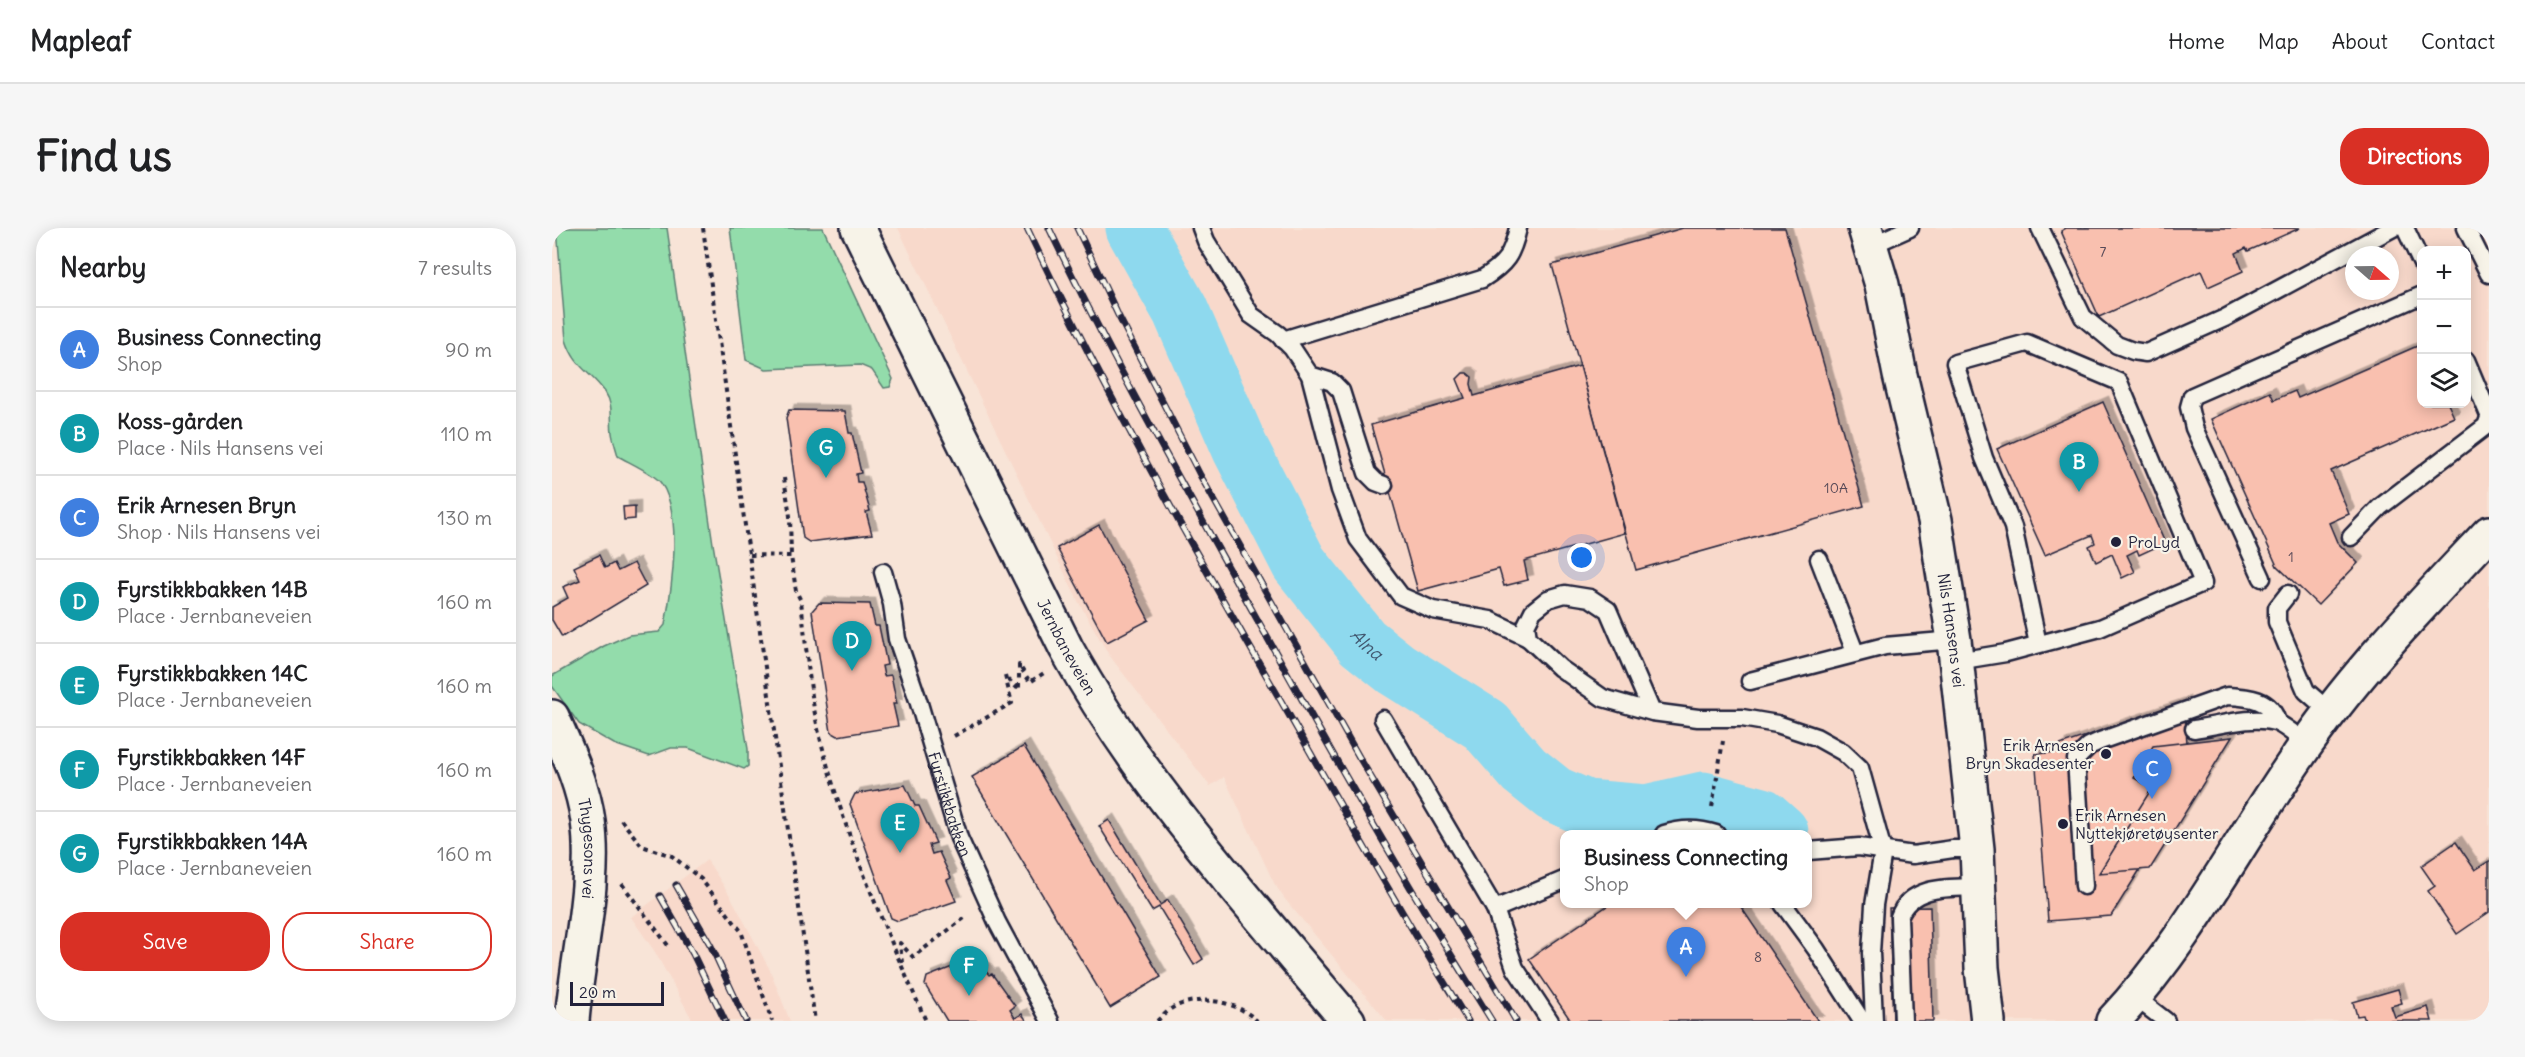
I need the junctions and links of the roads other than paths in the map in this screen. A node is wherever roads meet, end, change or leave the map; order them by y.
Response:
1 (858, 228) edge
2 (1201, 228) edge
3 (1518, 228) edge
4 (1910, 228) edge
5 (2040, 228) edge
6 (2393, 228) edge
7 (2405, 228) edge
8 (2466, 228) edge
9 (1869, 237) edge
10 (2417, 255) edge
11 (2489, 274) edge
12 (2417, 297) edge
13 (1283, 340) junction
14 (2471, 372) edge
15 (1310, 375) junction
16 (2489, 416) edge
17 (1384, 485) dead end
18 (2489, 533) edge
19 (2351, 537) dead end
20 (1819, 559) dead end
21 (883, 572) dead end
22 (2262, 578) dead end
23 (2288, 594) dead end
24 (1528, 638) junction
25 (2038, 644) junction
26 (1956, 651) junction
27 (1855, 652) junction
28 (1750, 681) dead end
29 (1652, 712) junction
30 (2330, 712) junction
31 (552, 717) edge
32 (1383, 718) dead end
33 (2277, 722) junction
34 (2194, 729) dead end
35 (2307, 744) junction
36 (1977, 849) junction
37 (1883, 851) junction
38 (1812, 852) edge
39 (1560, 882) edge
40 (2084, 886) dead end
41 (1980, 887) junction
42 (1787, 908) edge
43 (1495, 909) junction
44 (2135, 997) junction
45 (573, 1021) edge
46 (1050, 1021) edge
47 (1348, 1021) edge
48 (1550, 1021) edge
49 (1862, 1021) edge
50 (1874, 1021) edge
51 (1903, 1021) edge
52 (1988, 1021) edge
53 (2113, 1021) edge
54 (2166, 1021) edge

1 - 47 street, Jernbaneveien
2 - 13 lane
3 - 13 lane
4 - 9 lane, Nils Hansens vei
5 - 6 lane
7 - 10 lane
8 - 11 lane
9 - 26 street, Nils Hansens vei
12 - 22 lane
13 - 15 lane
14 - 16 lane
15 - 17 lane
15 - 24 lane
16 - 19 lane
18 - 30 street
20 - 27 lane
21 - 46 lane, Fyrstikkbakken
23 - 30 lane
24 - 29 lane
24 - 29 lane
25 - 25 lane
25 - 26 lane
26 - 27 lane
26 - 36 street, Nils Hansens vei
27 - 28 lane
29 - 37 lane
30 - 35 street
31 - 45 street, Thygesons vei
32 - 43 lane
33 - 34 lane
33 - 35 lane
33 - 40 lane
35 - 44 street
36 - 37 lane
36 - 41 street, Nils Hansens vei
37 - 38 lane
37 - 50 lane
39 - 43 lane
41 - 51 lane
41 - 52 street, Nils Hansens vei
42 - 49 lane
43 - 48 lane
44 - 53 street
44 - 54 lane

